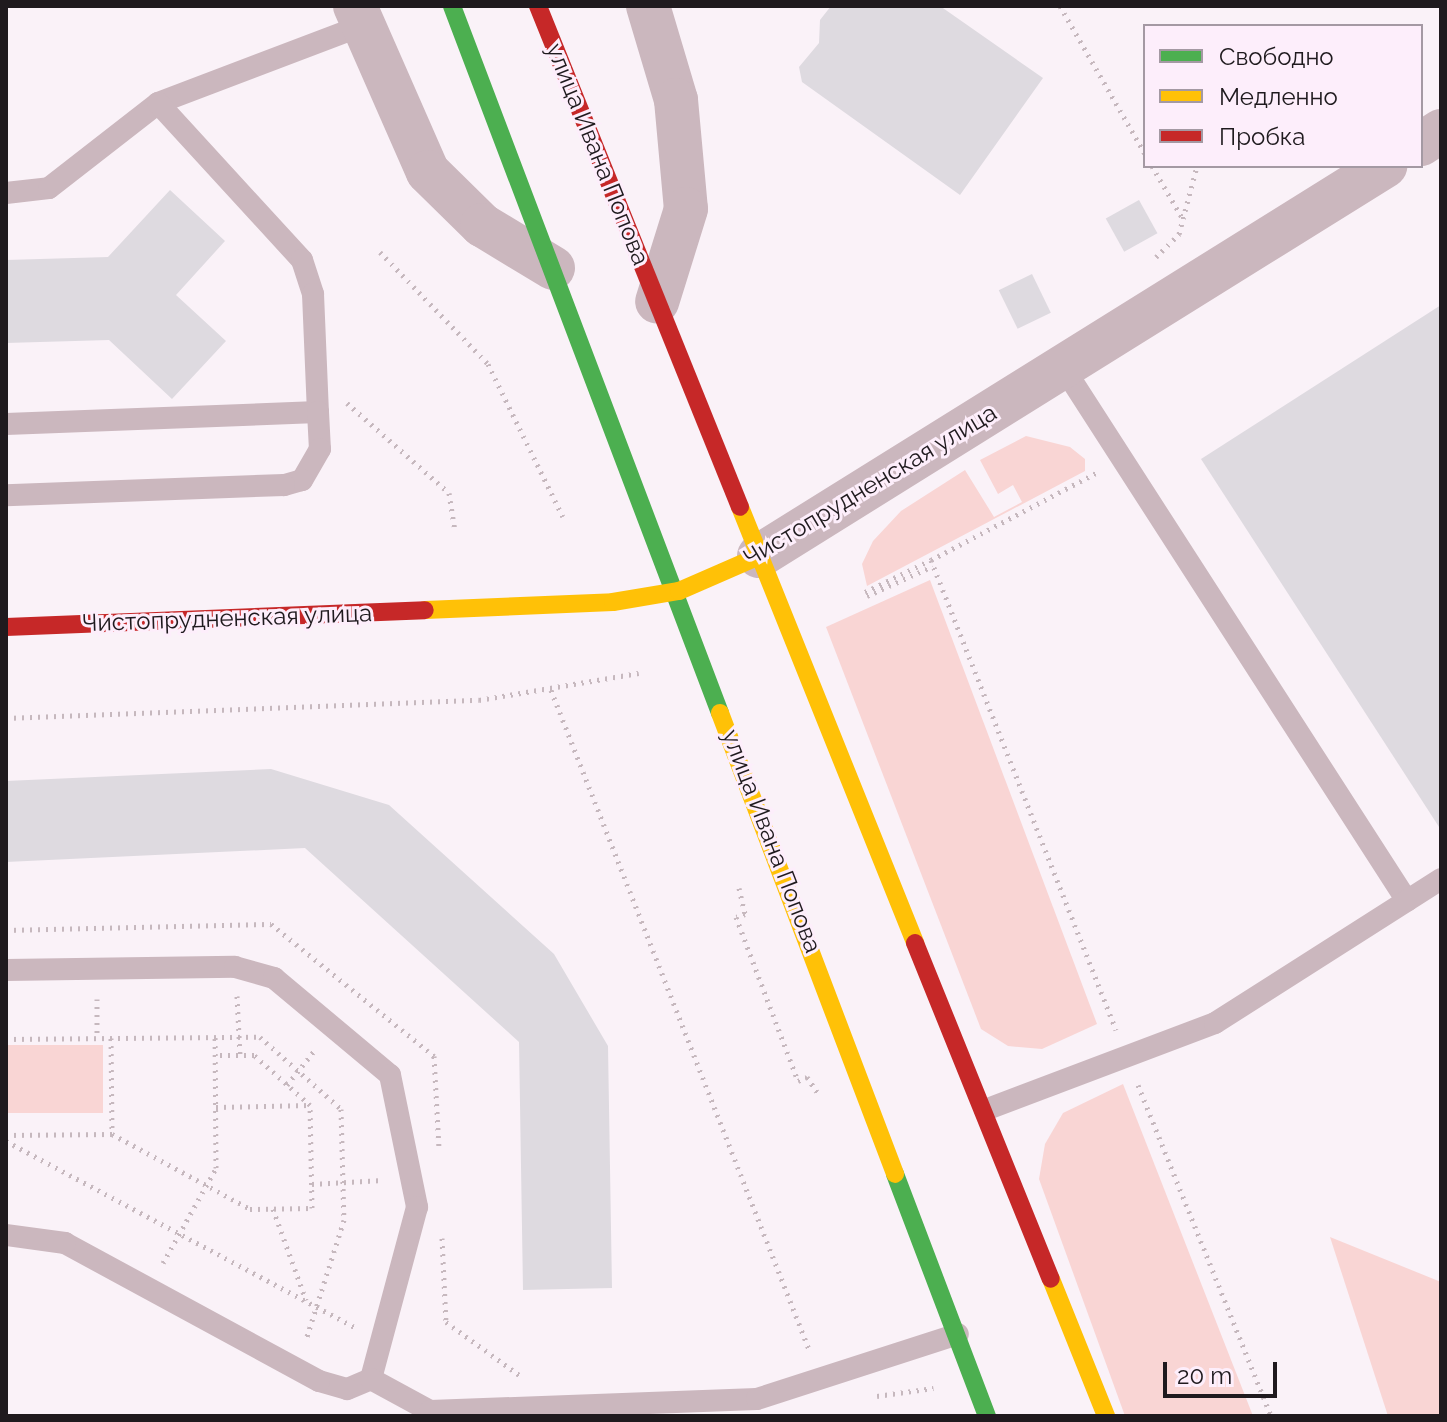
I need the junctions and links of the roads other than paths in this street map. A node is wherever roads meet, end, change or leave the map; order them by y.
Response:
1 (452, 6) edge
2 (538, 6) edge
3 (648, 6) edge
4 (359, 16) edge
5 (158, 103) junction
6 (1441, 131) edge
7 (1423, 143) edge
8 (1382, 168) edge
9 (6, 193) edge
10 (553, 268) junction
11 (657, 302) junction
12 (1063, 367) junction
13 (318, 412) junction
14 (6, 424) edge
15 (6, 495) edge
16 (759, 556) junction
17 (679, 591) junction
18 (6, 627) edge
19 (1441, 879) edge
20 (1407, 901) junction
21 (6, 970) edge
22 (985, 1110) junction
23 (6, 1235) edge
24 (958, 1334) junction
25 (371, 1379) junction
26 (715, 1408) edge
27 (430, 1414) edge
28 (987, 1416) edge
29 (1106, 1416) edge

1 - 10 main road, улица Ивана Попова
2 - 11 main road, улица Ивана Попова
3 - 11 street, улица Ивана Попова
4 - 5 lane
4 - 10 street
5 - 9 lane
5 - 13 lane
6 - 7 street
8 - 12 street, Чистопрудненская улица
10 - 17 main road, улица Ивана Попова
11 - 16 main road, улица Ивана Попова
12 - 16 street, Чистопрудненская улица
12 - 20 lane
13 - 14 lane
13 - 15 lane
16 - 17 main road, Чистопрудненская улица
16 - 22 main road, улица Ивана Попова
17 - 18 main road, Чистопрудненская улица
17 - 24 main road, улица Ивана Попова
19 - 20 lane
20 - 22 lane
21 - 25 lane
22 - 29 main road, улица Ивана Попова
23 - 25 lane
24 - 26 lane
24 - 28 main road, улица Ивана Попова
25 - 27 lane
26 - 27 lane

